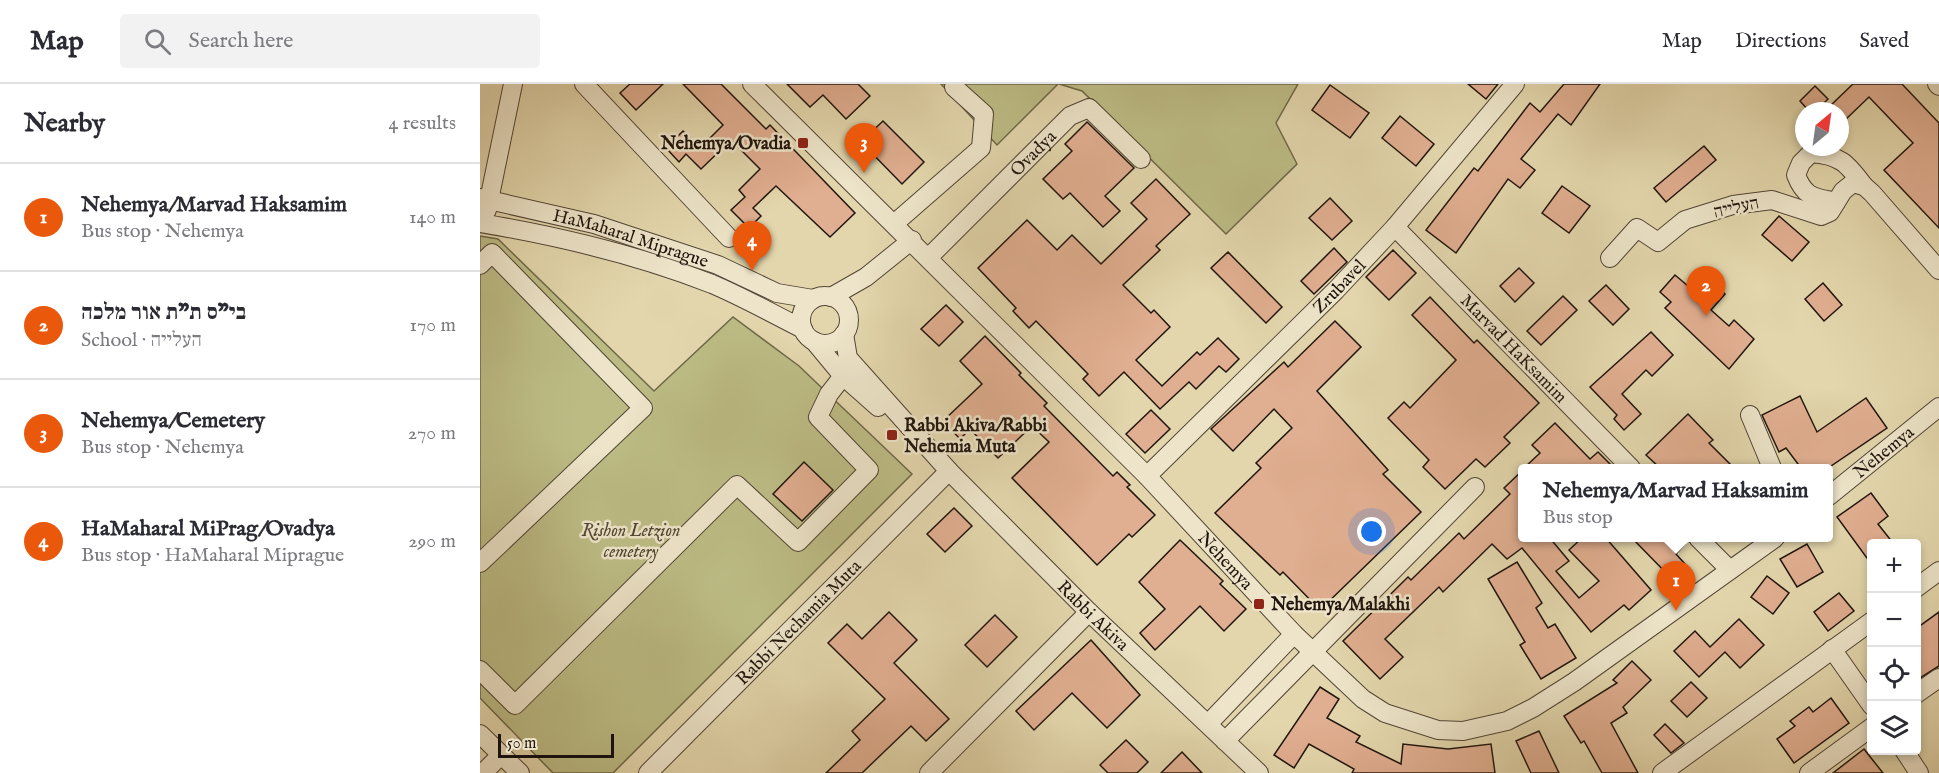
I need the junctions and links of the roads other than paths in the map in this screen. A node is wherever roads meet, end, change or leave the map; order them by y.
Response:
1 (513, 84) edge
2 (584, 84) edge
3 (1515, 84) edge
4 (756, 85) edge
5 (954, 87) dead end
6 (1141, 159) dead end
7 (1864, 186) junction
8 (485, 198) edge
9 (1836, 202) junction
10 (482, 223) edge
11 (895, 223) junction
12 (1395, 227) junction
13 (729, 238) dead end
14 (912, 240) junction
15 (929, 256) junction
16 (1610, 258) dead end
17 (480, 265) edge
18 (1939, 270) edge
19 (866, 277) junction
20 (822, 298) junction
21 (847, 311) junction
22 (844, 334) junction
23 (808, 335) junction
24 (843, 376) junction
25 (1939, 407) edge
26 (1750, 415) dead end
27 (932, 453) junction
28 (1627, 464) edge
29 (1770, 464) edge
30 (948, 471) junction
31 (1147, 476) junction
32 (1475, 487) dead end
33 (1833, 493) edge
34 (1703, 542) edge
35 (1768, 542) edge
36 (480, 563) edge
37 (1730, 570) junction
38 (1939, 571) edge
39 (1921, 585) edge
40 (1089, 612) junction
41 (1867, 625) edge
42 (1294, 634) junction
43 (1832, 650) junction
44 (1312, 651) junction
45 (480, 670) edge
46 (1939, 678) edge
47 (1921, 691) edge
48 (1868, 701) edge
49 (1208, 724) junction
50 (1867, 731) edge
51 (480, 734) edge
52 (1225, 741) junction
53 (501, 754) junction
54 (1907, 755) edge
55 (483, 773) edge
56 (520, 773) edge
57 (648, 773) edge
58 (929, 773) edge
59 (1259, 773) edge
60 (1662, 773) edge
61 (1809, 773) edge
62 (1919, 773) edge

1 - 8 street
2 - 13 street
3 - 12 street, Zrubavel
4 - 11 street, Nehemya
5 - 11 street
6 - 15 street, Ovadya
7 - 9 street, העלייה
7 - 9 street
7 - 18 street
8 - 10 street
8 - 20 street, HaMaharal Miprague
9 - 16 street, העלייה
10 - 23 street, HaMaharal Miprague
11 - 14 street, Nehemya
12 - 28 street, Marvad HaKsamim
12 - 31 street, Zrubavel
14 - 15 street, Nehemya
14 - 19 street
15 - 31 street, Nehemya
17 - 36 street
19 - 20 street
19 - 21 street
20 - 21 street
20 - 23 street
21 - 22 street
22 - 23 street
22 - 27 street
23 - 24 street, HaMaharal Miprague
24 - 27 street, HaMaharal Miprague
24 - 45 street
25 - 33 street, Nehemya
26 - 29 street
27 - 30 street, Rabbi Akiva
30 - 40 street, Rabbi Akiva
30 - 57 street, Rabbi Nechamia Muta
31 - 42 street, Nehemya
32 - 44 street
34 - 37 street
35 - 37 street, Nehemya
37 - 44 street, Nehemya
38 - 39 street
40 - 49 street, Rabbi Akiva
40 - 58 street
41 - 43 street
42 - 44 street, Nehemya
42 - 49 street
43 - 48 street
43 - 60 street
44 - 52 street
46 - 47 street
49 - 52 street, Rabbi Akiva
50 - 61 street
51 - 53 street
52 - 59 street, Rabbi Akiva
53 - 55 street
53 - 56 street
54 - 62 street

